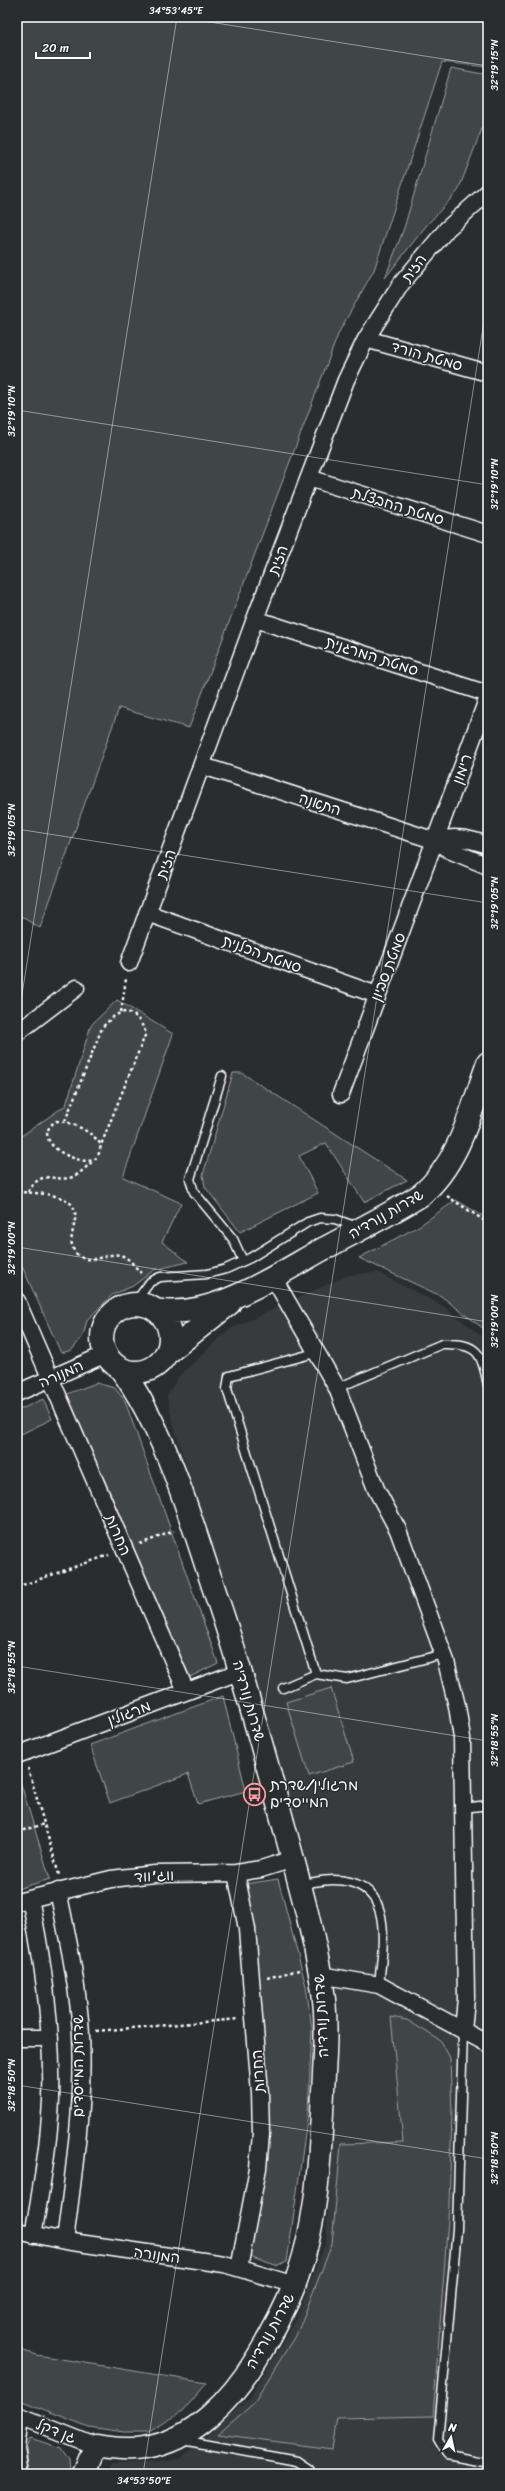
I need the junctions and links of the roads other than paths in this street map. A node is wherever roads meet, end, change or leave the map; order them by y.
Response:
1 (488, 192) edge
2 (366, 339) junction
3 (488, 373) edge
4 (309, 478) junction
5 (488, 534) edge
6 (255, 619) junction
7 (488, 694) edge
8 (488, 697) edge
9 (203, 766) junction
10 (436, 841) junction
11 (488, 845) edge
12 (488, 866) edge
13 (147, 913) junction
14 (129, 963) road end
15 (76, 988) dead end
16 (377, 995) junction
17 (17, 1033) edge
18 (488, 1063) edge
19 (222, 1076) dead end
20 (341, 1094) dead end
21 (361, 1229) junction
22 (243, 1261) junction
23 (273, 1277) junction
24 (241, 1294) junction
25 (17, 1301) edge
26 (130, 1305) junction
27 (155, 1310) junction
28 (315, 1353) junction
29 (162, 1359) junction
30 (113, 1361) junction
31 (50, 1378) junction
32 (488, 1384) edge
33 (337, 1388) junction
34 (17, 1394) edge
35 (159, 1433) junction
36 (443, 1654) junction
37 (241, 1671) junction
38 (316, 1674) junction
39 (283, 1688) dead end
40 (186, 1692) junction
41 (20, 1754) edge
42 (488, 1806) edge
43 (463, 1808) junction
44 (293, 1859) junction
45 (236, 1873) junction
46 (299, 1884) junction
47 (61, 1890) junction
48 (23, 1900) edge
49 (319, 1970) junction
50 (379, 1985) junction
51 (463, 2031) junction
52 (17, 2038) edge
53 (50, 2038) junction
54 (488, 2044) edge
55 (17, 2231) edge
56 (34, 2235) junction
57 (65, 2241) junction
58 (239, 2268) junction
59 (294, 2285) junction
60 (21, 2417) edge
61 (173, 2439) junction
62 (95, 2446) junction
63 (488, 2463) edge
64 (24, 2474) edge
65 (84, 2474) edge
66 (312, 2474) edge

1 - 2 street, הזית
2 - 3 street, סמטת הורד
2 - 4 street, הזית
4 - 5 street, סמטת החבצלת
4 - 6 street, הזית
6 - 7 street, סמטת המרגנית
6 - 9 street, הזית
8 - 10 street, רימון
9 - 10 street, התאנה
9 - 13 street, הזית
10 - 11 street, התאנה
10 - 12 street, התאנה
10 - 16 street, סמטת סביון
13 - 14 street, הזית
13 - 16 street, סמטת הכלנית
15 - 17 street
16 - 20 street, סמטת סביון
18 - 21 street, שדרות נורדיה
19 - 22 lane
21 - 22 lane
21 - 23 street, שדרות נורדיה
22 - 26 lane
23 - 24 street, שדרות נורדיה
23 - 28 street
24 - 27 street, שדרות נורדיה
24 - 29 street, שדרות נורדיה
25 - 31 street, החרות
26 - 27 street
26 - 30 street
27 - 29 street
28 - 33 street
28 - 38 lane
29 - 30 street
29 - 35 street, שדרות נורדיה
30 - 31 street, המנורה
30 - 35 street, שדרות נורדיה
31 - 34 street, המנורה
31 - 40 street, החרות
32 - 33 lane
33 - 36 street
35 - 37 street, שדרות נורדיה
36 - 38 lane
36 - 43 street
37 - 40 street, מרגולין
37 - 44 street, שדרות נורדיה
38 - 39 lane
40 - 41 street, מרגולין
42 - 43 lane
43 - 51 street
44 - 45 street, ווג'ווד
44 - 46 street, שדרות נורדיה
45 - 47 street, ווג'ווד
45 - 58 street, החרות
46 - 49 street, שדרות נורדיה
46 - 50 lane
47 - 48 street, ווג'ווד
47 - 57 street, שדרות המייסדים
48 - 53 street, שדרות המייסדים
49 - 50 street
49 - 59 street, שדרות נורדיה
50 - 51 street
51 - 54 street
51 - 63 lane
52 - 53 street
53 - 56 street, שדרות המייסדים
55 - 56 street, המנורה
56 - 57 street, המנורה
57 - 58 street, המנורה
58 - 59 street, המנורה
59 - 61 street, שדרות נורדיה
60 - 62 street, גן דקל
60 - 64 lane
61 - 62 street, שדרות נורדיה
61 - 66 lane
62 - 65 street

